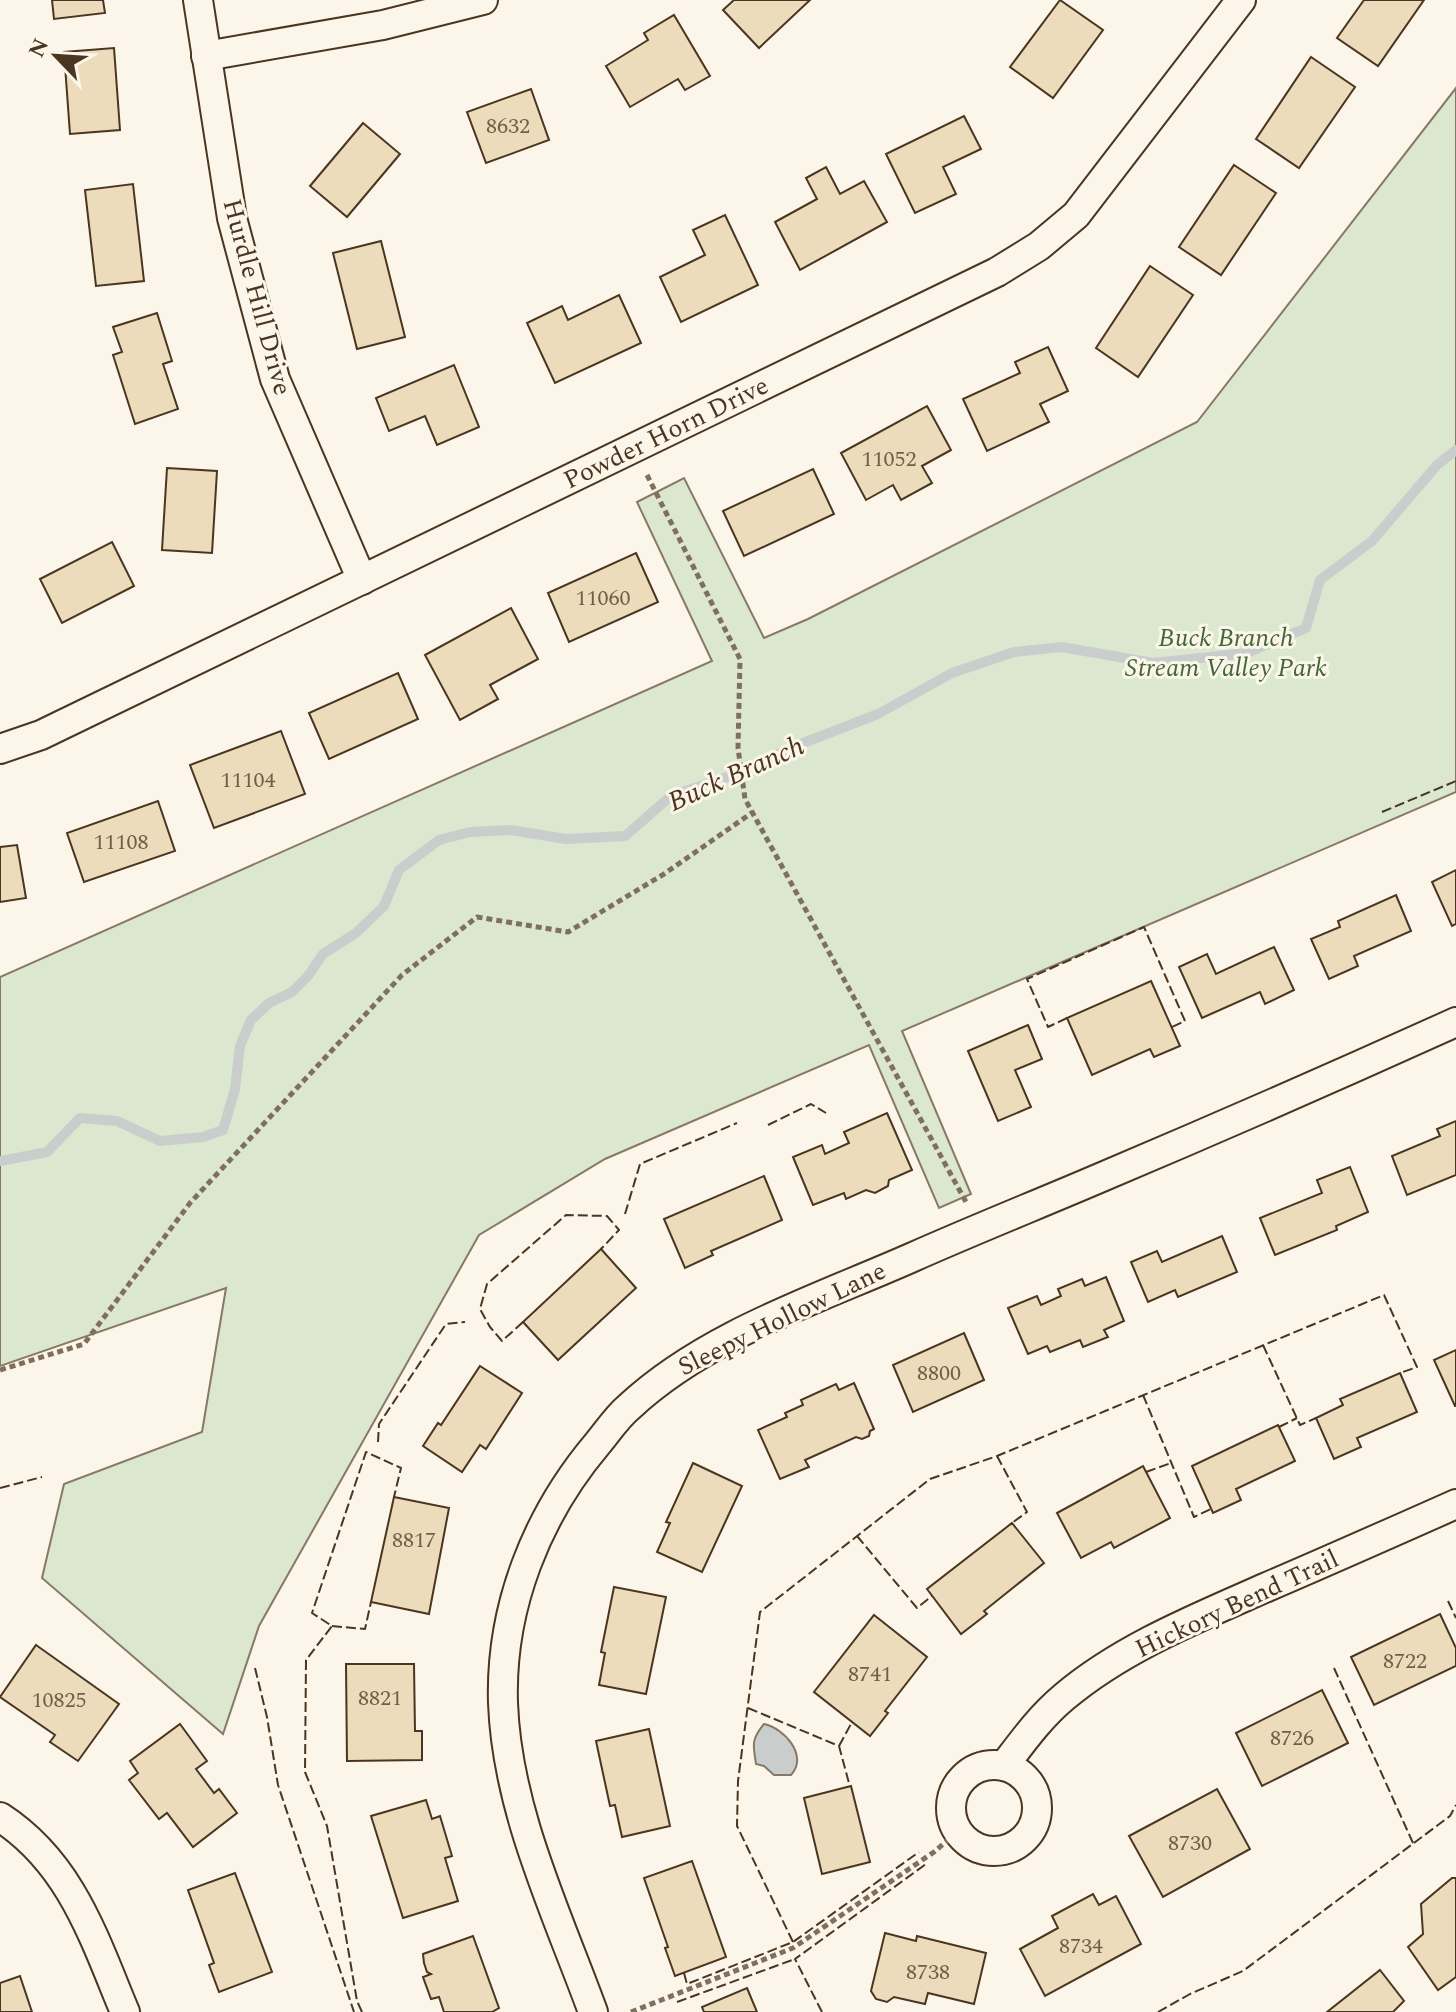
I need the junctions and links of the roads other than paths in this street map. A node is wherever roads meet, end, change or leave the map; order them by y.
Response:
1 (198, 0) edge
2 (483, 0) edge
3 (1241, 0) edge
4 (206, 56) junction
5 (362, 580) junction
6 (0, 749) edge
7 (1456, 1022) edge
8 (1456, 1504) edge
9 (1004, 1766) junction
10 (0, 1817) edge
11 (125, 2012) edge
12 (593, 2012) edge

1 - 4 street, Hurdle Hill Drive
2 - 4 street
3 - 5 street, Powder Horn Drive
4 - 5 street, Hurdle Hill Drive
5 - 6 street, Powder Horn Drive
7 - 12 street, Sleepy Hollow Lane
8 - 9 street, Hickory Bend Trail
9 - 9 street
10 - 11 street

